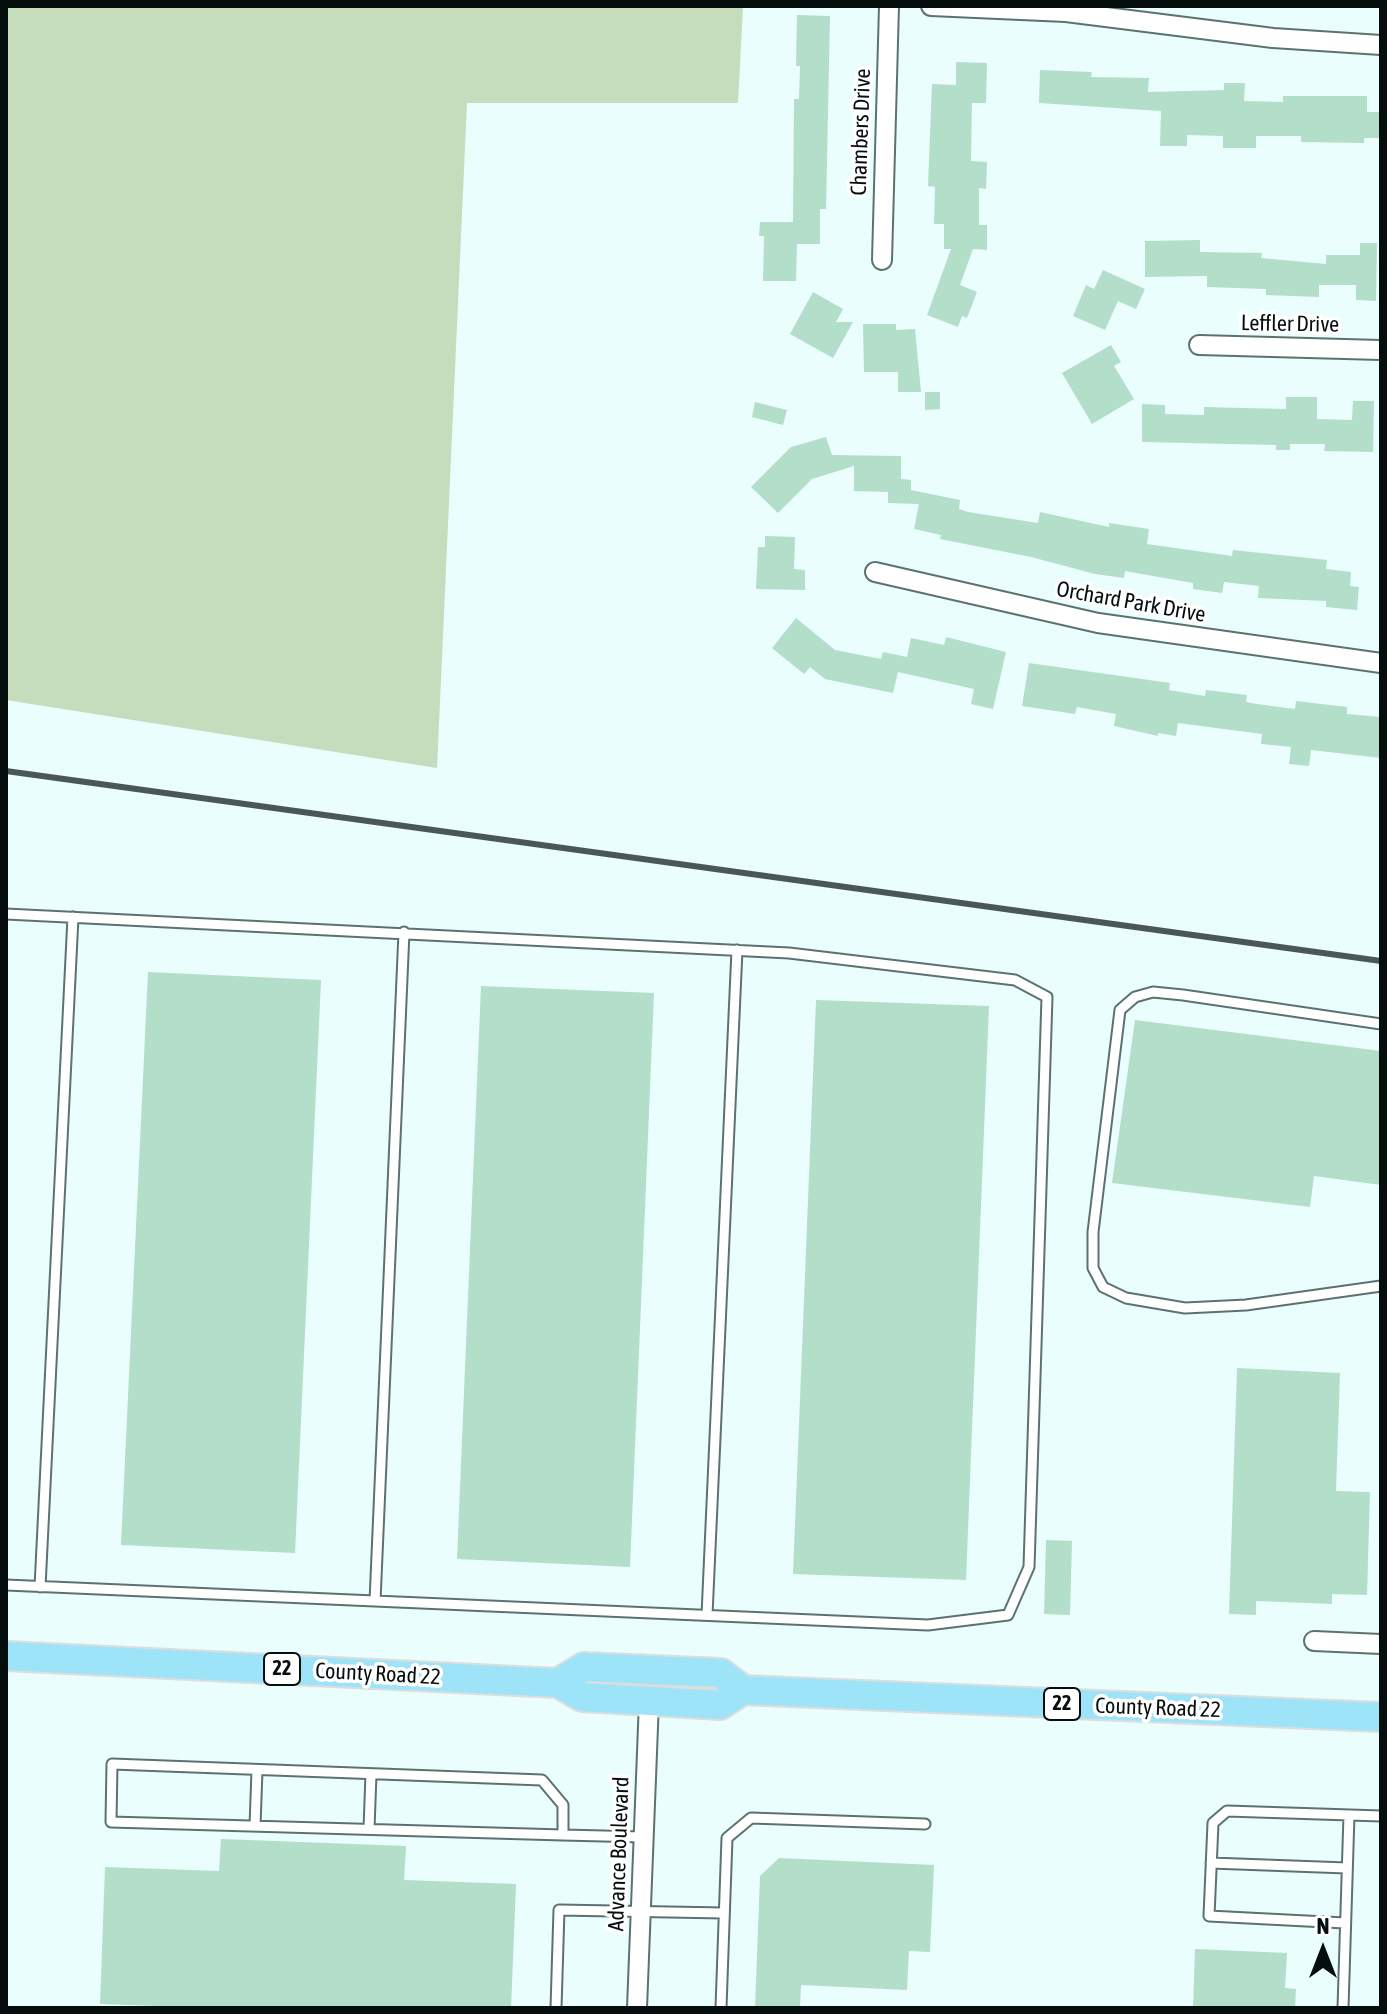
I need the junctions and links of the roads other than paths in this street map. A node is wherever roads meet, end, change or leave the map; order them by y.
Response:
1 (889, 6) edge
2 (931, 6) edge
3 (1381, 45) edge
4 (882, 260) dead end
5 (1199, 345) dead end
6 (1381, 350) edge
7 (875, 572) dead end
8 (1381, 663) edge
9 (6, 914) edge
10 (73, 917) junction
11 (404, 932) junction
12 (737, 950) junction
13 (1381, 1024) edge
14 (1381, 1286) edge
15 (6, 1585) edge
16 (40, 1587) junction
17 (375, 1601) junction
18 (707, 1615) junction
19 (1314, 1641) dead end
20 (1381, 1644) edge
21 (6, 1656) edge
22 (558, 1683) junction
23 (743, 1690) junction
24 (649, 1701) junction
25 (1381, 1717) edge
26 (257, 1770) junction
27 (371, 1774) junction
28 (1349, 1815) junction
29 (1381, 1816) edge
30 (925, 1824) dead end
31 (255, 1826) junction
32 (369, 1829) junction
33 (563, 1835) junction
34 (644, 1837) junction
35 (1211, 1863) junction
36 (1347, 1868) junction
37 (641, 1913) junction
38 (724, 1913) junction
39 (1345, 1923) junction
40 (556, 2008) edge
41 (637, 2008) edge
42 (721, 2008) edge
43 (1343, 2008) edge

1 - 4 street, Chambers Drive
2 - 3 street
5 - 6 street, Leffler Drive
7 - 8 street, Orchard Park Drive
9 - 10 lane
10 - 11 lane
10 - 16 lane
11 - 12 lane
11 - 17 lane
12 - 18 lane
12 - 18 lane
13 - 14 lane
15 - 16 lane
16 - 17 lane
17 - 18 lane
19 - 20 street
21 - 22 main road, County Road 22 / 22
22 - 23 main road, County Road 22 / 22
22 - 24 main road, County Road 22 / 22
23 - 24 main road, County Road 22 / 22
23 - 25 main road, County Road 22 / 22
24 - 34 street, Advance Boulevard
26 - 27 lane
26 - 31 lane
26 - 31 lane
27 - 32 lane
27 - 33 lane
28 - 29 lane
28 - 35 lane
28 - 36 lane
30 - 38 lane
31 - 32 lane
32 - 33 lane
33 - 34 lane
34 - 37 street, Advance Boulevard
35 - 36 lane
35 - 39 lane
36 - 39 lane
37 - 38 lane
37 - 40 lane
37 - 41 street, Advance Boulevard
38 - 42 lane
39 - 43 lane

